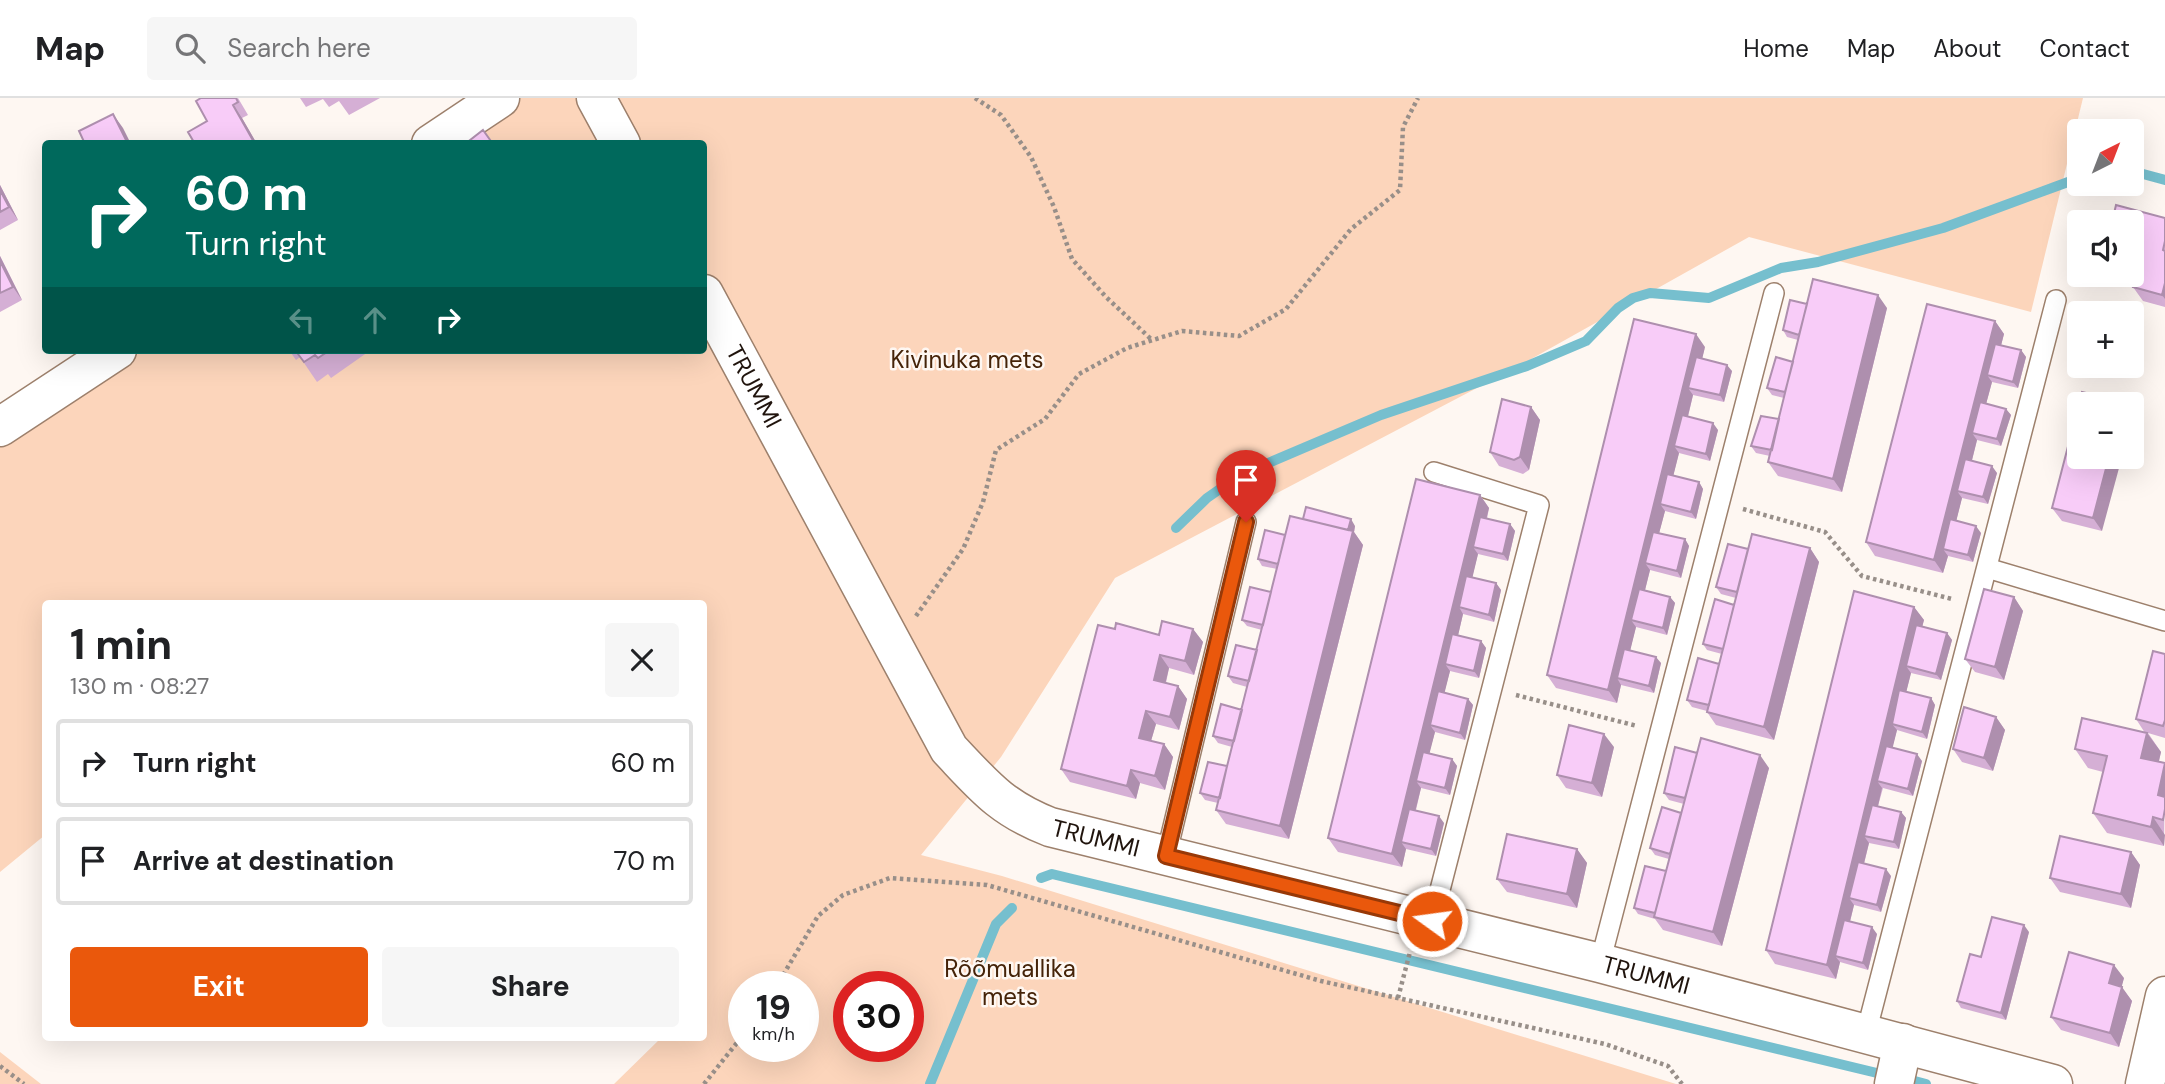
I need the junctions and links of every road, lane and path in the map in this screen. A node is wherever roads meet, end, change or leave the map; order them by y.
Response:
1 (500, 98) edge
2 (596, 98) edge
3 (975, 98) edge
4 (1418, 98) edge
5 (437, 140) edge
6 (619, 140) edge
7 (1774, 293) dead end
8 (707, 299) edge
9 (2056, 300) dead end
10 (1153, 340) junction
11 (111, 354) edge
12 (0, 427) edge
13 (1434, 472) dead end
14 (1720, 502) junction
15 (1246, 522) dead end
16 (1987, 568) junction
17 (1977, 606) junction
18 (2165, 621) edge
19 (890, 638) junction
20 (1492, 689) junction
21 (1660, 732) junction
22 (1166, 856) junction
23 (1421, 935) junction
24 (1600, 963) junction
25 (785, 971) edge
26 (2165, 996) edge
27 (1398, 998) junction
28 (1866, 1033) junction
29 (1903, 1043) junction
30 (728, 1054) edge
31 (0, 1066) edge
32 (2004, 1077) edge
33 (24, 1084) edge
34 (704, 1084) edge
35 (1682, 1084) edge
36 (1894, 1084) edge
37 (2053, 1084) edge
38 (2145, 1084) edge

1 - 5 street
2 - 6 street
3 - 10 path
4 - 10 path
7 - 14 lane
8 - 19 street, TRUMMI
9 - 16 lane
10 - 19 path
11 - 12 street
13 - 20 lane
14 - 17 path
14 - 21 lane
15 - 22 lane
16 - 17 lane
16 - 18 lane
17 - 28 lane
19 - 22 street, TRUMMI
20 - 21 path
20 - 23 lane
21 - 24 lane
22 - 23 street, TRUMMI
23 - 24 street, TRUMMI
23 - 27 path
24 - 28 street, TRUMMI
25 - 27 path
26 - 38 street
27 - 35 path
28 - 29 street, TRUMMI
29 - 32 street, TRUMMI
29 - 36 street
30 - 34 path
31 - 33 path
32 - 37 street, TRUMMI

